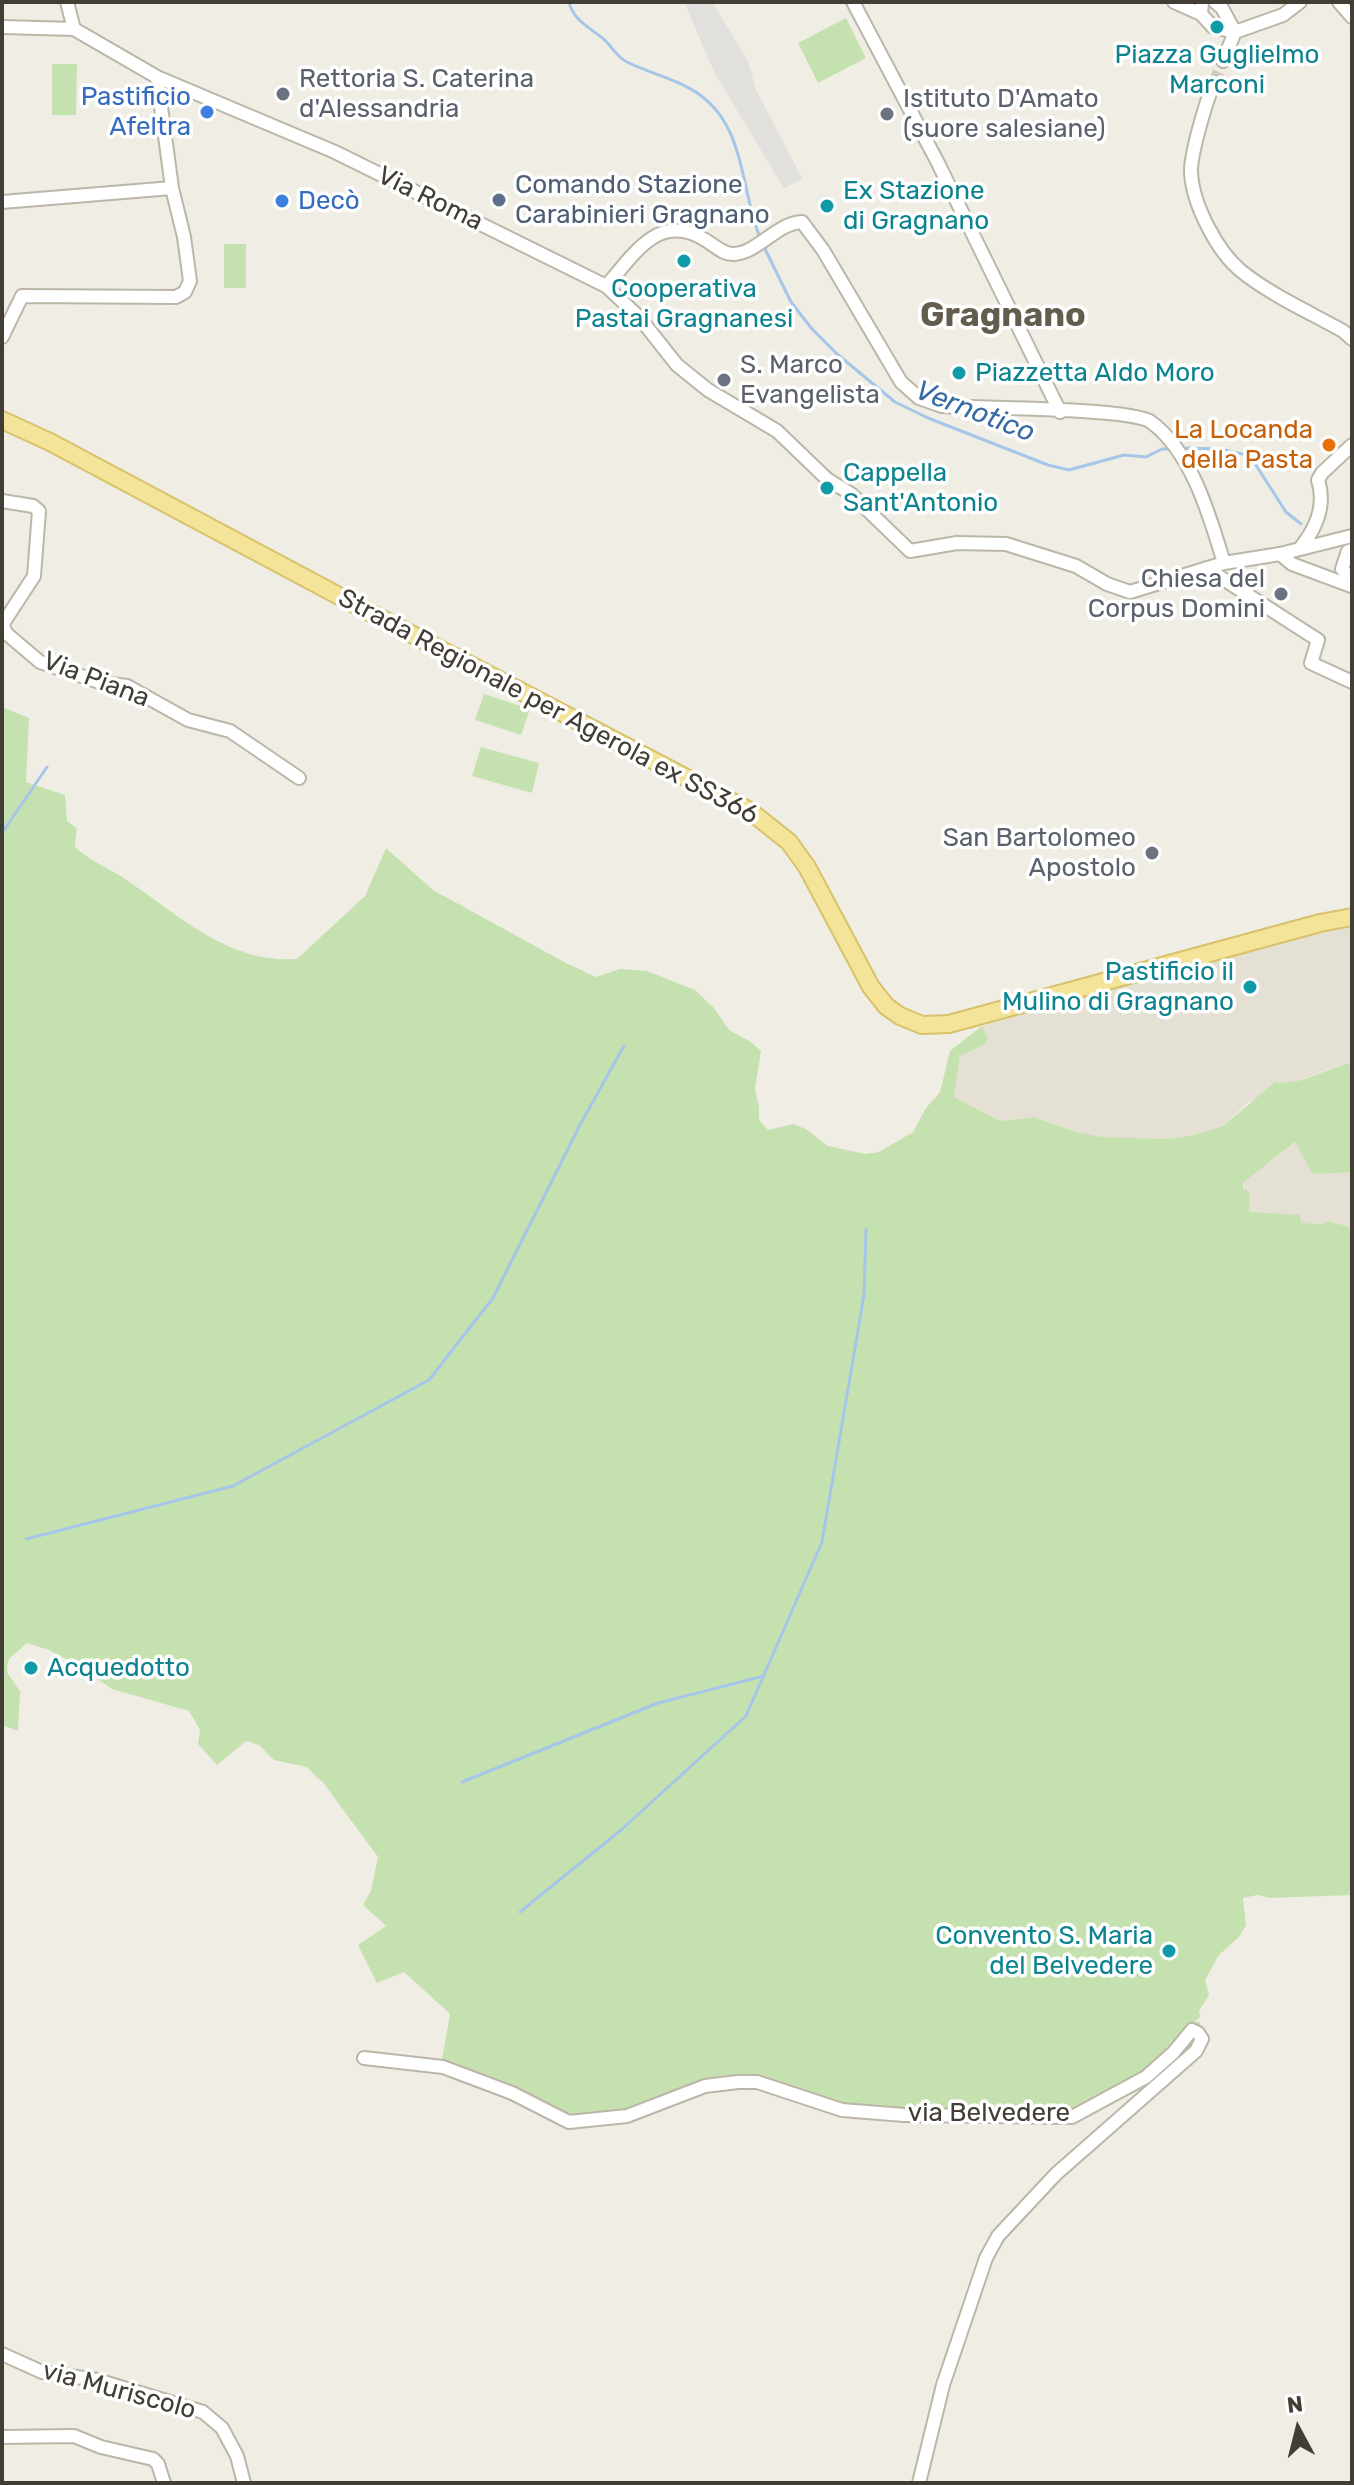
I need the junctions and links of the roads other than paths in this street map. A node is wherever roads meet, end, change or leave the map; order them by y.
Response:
1 (67, 2) edge
2 (853, 2) edge
3 (1174, 2) edge
4 (1215, 2) edge
5 (1226, 2) edge
6 (1300, 2) edge
7 (1339, 2) edge
8 (1202, 8) edge
9 (1352, 17) edge
10 (1228, 18) junction
11 (2, 27) edge
12 (74, 29) junction
13 (1235, 32) junction
14 (1223, 61) tunnel mouth
15 (157, 77) junction
16 (1214, 83) tunnel mouth
17 (172, 188) junction
18 (2, 202) edge
19 (606, 286) junction
20 (2, 337) edge
21 (1352, 339) edge
22 (1060, 412) junction
23 (2, 420) edge
24 (1352, 445) edge
25 (2, 501) edge
26 (1352, 536) edge
27 (1301, 547) junction
28 (1350, 550) edge
29 (1280, 554) junction
30 (1224, 563) junction
31 (1206, 568) junction
32 (1352, 682) edge
33 (299, 778) dead end
34 (1352, 917) edge
35 (364, 2058) dead end
36 (2, 2354) edge
37 (2, 2437) edge
38 (164, 2483) edge
39 (244, 2483) edge
40 (919, 2483) edge

1 - 12 street
2 - 22 street
3 - 8 street
4 - 10 street
5 - 10 street
6 - 13 street
7 - 9 street
8 - 13 street
10 - 13 street
11 - 12 street
12 - 15 street, Via Roma
13 - 14 street
15 - 17 street
15 - 19 street, Via Roma
16 - 21 street
17 - 18 street
17 - 20 street
19 - 22 street
19 - 31 street, Via Roma
22 - 30 street
23 - 34 main road, Strada Regionale per Agerola ex SS366
24 - 27 street
25 - 33 street, Via Piana
26 - 27 street
27 - 29 street
28 - 29 street
29 - 30 street
30 - 31 street
31 - 32 street
35 - 40 street, via Belvedere
36 - 39 street, via Muriscolo
37 - 38 street

